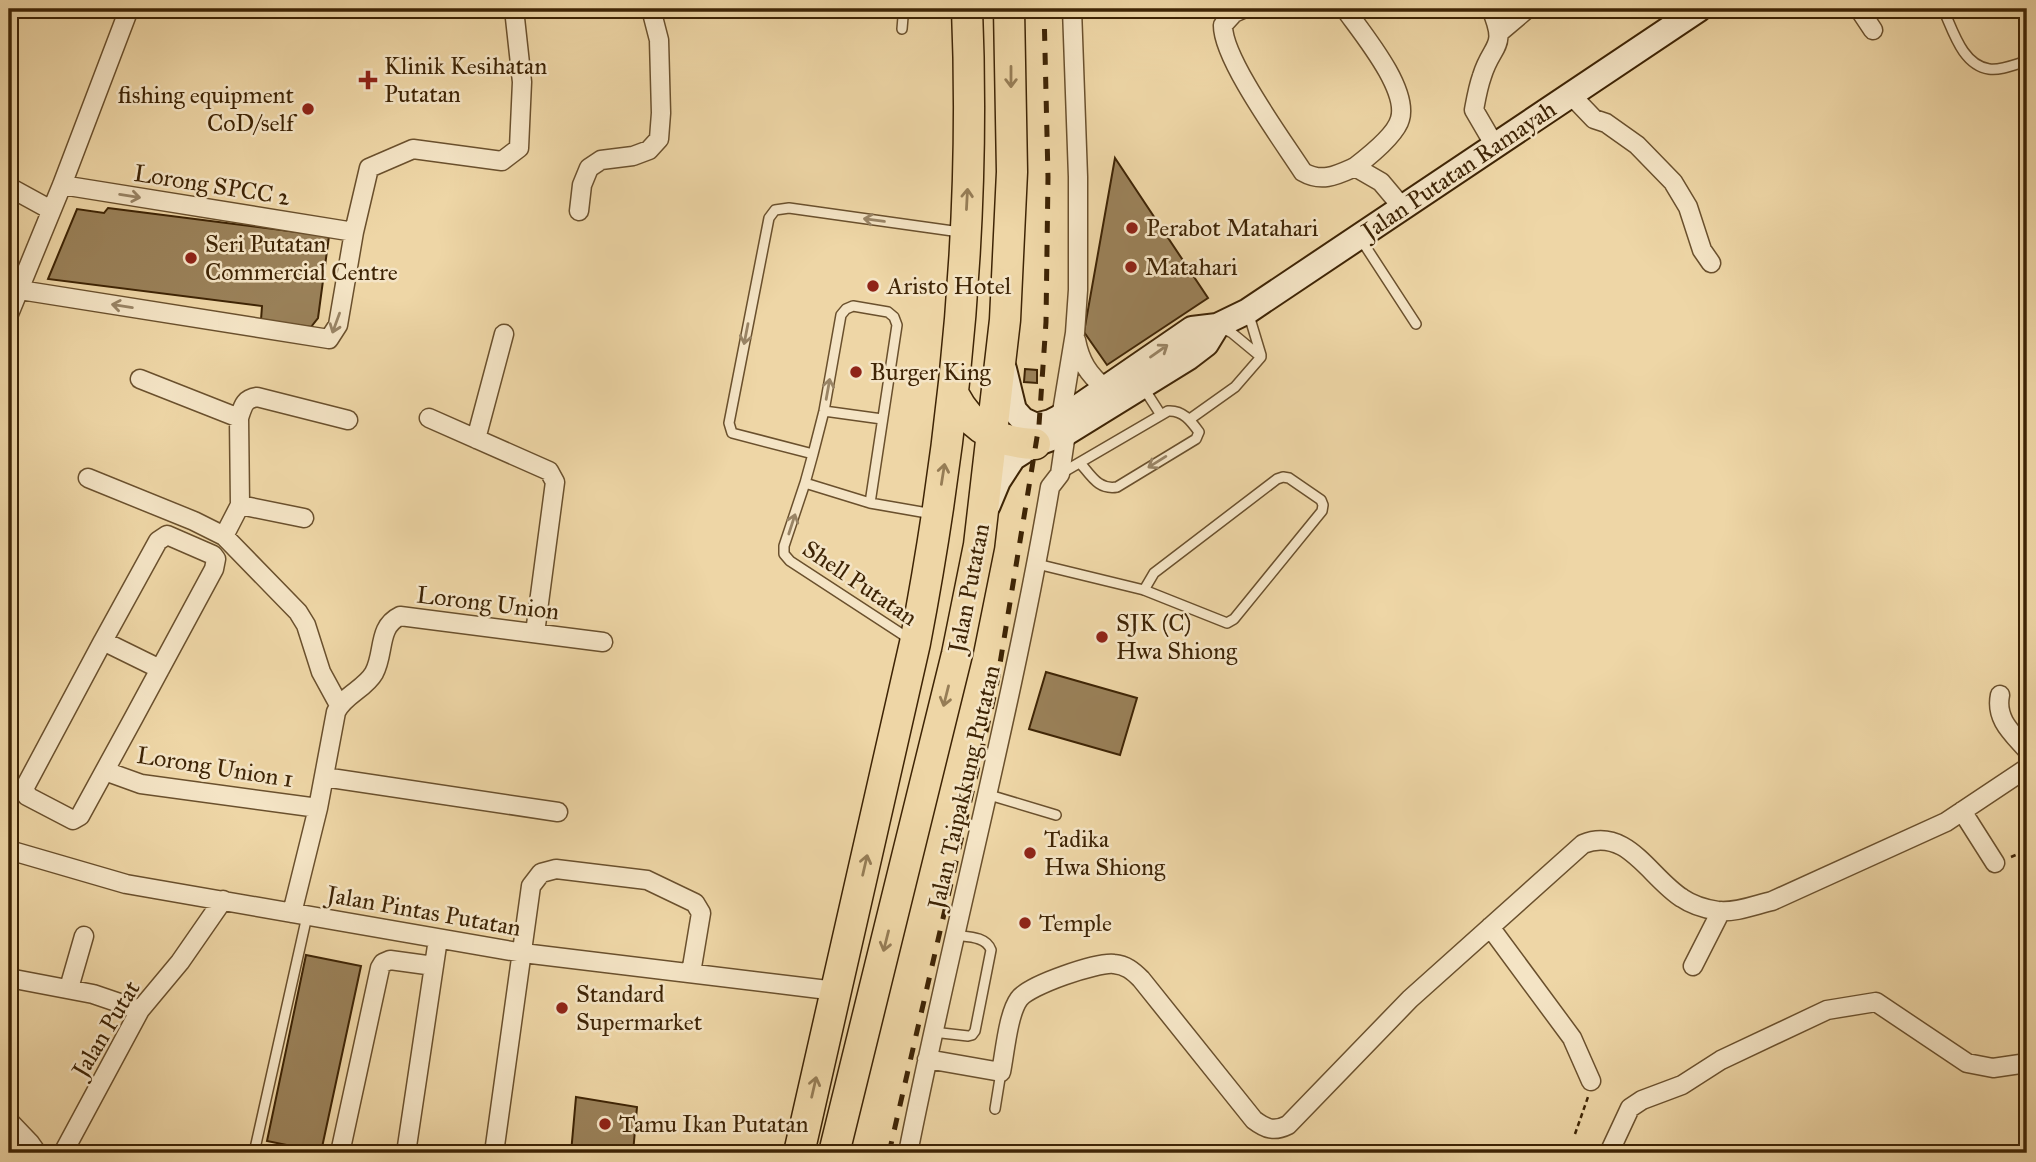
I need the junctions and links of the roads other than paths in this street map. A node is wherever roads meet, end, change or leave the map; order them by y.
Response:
1 (129, 9) edge
2 (514, 9) edge
3 (651, 9) edge
4 (910, 9) edge
5 (968, 9) edge
6 (1009, 9) edge
7 (1072, 9) edge
8 (1243, 9) edge
9 (1345, 9) edge
10 (1491, 9) edge
11 (1527, 9) edge
12 (1699, 9) edge
13 (1859, 9) edge
14 (1943, 9) edge
15 (902, 29) dead end
16 (1873, 30) dead end
17 (1500, 32) junction
18 (2027, 61) edge
19 (1571, 95) junction
20 (1495, 146) junction
21 (1355, 167) junction
22 (62, 185) junction
23 (9, 187) edge
24 (1402, 207) junction
25 (51, 210) junction
26 (579, 211) dead end
27 (354, 232) junction
28 (965, 233) junction
29 (1359, 237) junction
30 (1711, 263) dead end
31 (13, 303) edge
32 (1248, 311) junction
33 (1416, 324) dead end
34 (1217, 326) junction
35 (1075, 333) junction
36 (504, 334) dead end
37 (1261, 357) junction
38 (1002, 359) junction
39 (140, 379) dead end
40 (1142, 385) junction
41 (1105, 388) junction
42 (954, 395) junction
43 (824, 411) junction
44 (1161, 415) junction
45 (239, 418) junction
46 (429, 418) dead end
47 (881, 419) junction
48 (1190, 419) junction
49 (348, 420) dead end
50 (1063, 425) junction
51 (993, 437) junction
52 (476, 439) junction
53 (1035, 444) junction
54 (813, 454) junction
55 (1081, 464) junction
56 (1060, 474) junction
57 (88, 478) dead end
58 (805, 483) junction
59 (870, 503) junction
60 (240, 505) junction
61 (936, 514) junction
62 (304, 518) dead end
63 (983, 519) junction
64 (224, 536) junction
65 (1037, 564) junction
66 (930, 565) junction
67 (975, 570) junction
68 (1144, 590) junction
69 (535, 633) junction
70 (103, 641) junction
71 (603, 642) dead end
72 (915, 643) junction
73 (160, 669) junction
74 (2000, 695) dead end
75 (339, 705) junction
76 (2027, 751) edge
77 (2027, 768) edge
78 (105, 771) junction
79 (324, 777) junction
80 (986, 794) junction
81 (318, 808) junction
82 (1962, 811) junction
83 (558, 812) dead end
84 (1056, 815) dead end
85 (9, 850) edge
86 (1995, 863) dead end
87 (223, 900) junction
88 (1721, 911) junction
89 (300, 914) junction
90 (1490, 927) junction
91 (954, 935) junction
92 (84, 936) dead end
93 (438, 939) junction
94 (523, 953) junction
95 (434, 966) junction
96 (1693, 966) dead end
97 (691, 974) junction
98 (9, 978) edge
99 (69, 988) junction
100 (836, 991) junction
101 (140, 1010) junction
102 (933, 1032) junction
103 (927, 1059) junction
104 (2027, 1063) edge
105 (1001, 1072) junction
106 (1591, 1081) road end
107 (995, 1109) dead end
108 (9, 1122) edge
109 (37, 1153) edge
110 (63, 1153) edge
111 (254, 1153) edge
112 (340, 1153) edge
113 (406, 1153) edge
114 (494, 1153) edge
115 (799, 1153) edge
116 (834, 1153) edge
117 (908, 1153) edge
118 (1609, 1153) edge

1 - 22 street
2 - 27 street
3 - 26 street
4 - 15 lane
28 -> 5 highway, Jalan Putatan
6 -> 38 highway, Jalan Putatan
7 - 35 street
8 - 21 street
9 - 21 street
10 - 17 street
11 - 17 street
12 - 19 main road, Jalan Putatan Ramayah
13 - 16 street
14 - 18 lane
17 - 20 street
19 - 20 main road, Jalan Putatan Ramayah
19 - 30 street
20 - 24 main road, Jalan Putatan Ramayah
21 - 24 street
22 - 25 street
22 -> 27 street, Lorong SPCC 2
23 - 25 street
24 - 29 main road, Jalan Putatan Ramayah
25 - 31 street
27 -> 31 street
28 - 42 highway, Jalan Putatan
28 -> 54 lane
29 - 32 main road, Jalan Putatan Ramayah
29 - 33 lane
32 - 34 main road, Jalan Putatan Ramayah
32 - 37 lane
34 - 37 lane
34 - 40 main road, Jalan Putatan Ramayah
41 -> 34 main road, Jalan Putatan Ramayah
35 - 41 street
35 - 50 street, Jalan Taipakkung Putatan
36 - 52 street
37 - 48 lane
38 - 50 main road, Jalan Putatan Ramayah
38 - 51 highway, Jalan Putatan
39 - 45 street
40 - 44 lane
40 - 50 main road, Jalan Putatan Ramayah
41 - 50 main road, Jalan Putatan Ramayah
42 - 51 highway
61 -> 42 highway, Jalan Putatan
43 - 47 lane
43 -> 47 lane
43 - 54 lane
44 - 48 lane
44 - 55 lane
45 - 49 street
45 - 60 street
46 - 52 street
47 - 59 lane
48 -> 55 lane
50 - 53 main road, Jalan Putatan Ramayah
50 - 56 street, Jalan Taipakkung Putatan
51 - 53 highway
51 - 63 highway, Jalan Putatan
52 - 69 street
53 - 63 main road, Jalan Putatan Ramayah
54 - 58 lane
55 - 56 lane
56 - 65 street, Jalan Taipakkung Putatan
57 - 64 street
58 - 59 lane
72 -> 58 lane, Shell Putatan
59 - 61 lane
60 - 62 street
60 - 64 street
61 - 66 highway, Jalan Putatan
63 - 67 highway, Jalan Putatan
64 - 75 street
65 - 68 lane
65 - 80 street, Jalan Taipakkung Putatan
66 - 67 highway
66 - 72 highway, Jalan Putatan
67 -> 116 highway, Jalan Putatan
68 - 68 lane
69 - 71 street, Lorong Union
69 - 75 street, Lorong Union
70 - 73 street
70 - 73 street, Lorong Union 1
70 - 78 street, Lorong Union 1
100 -> 72 highway, Jalan Putatan
73 - 78 street, Lorong Union 1
74 - 76 street
75 - 79 street
77 - 82 street
78 - 81 street, Lorong Union 1
79 - 81 street
79 - 83 street
80 - 84 lane
80 - 91 street, Jalan Taipakkung Putatan
81 - 89 street
82 - 86 street
82 - 88 street
85 - 87 street, Jalan Pintas Putatan
87 - 89 street, Jalan Pintas Putatan
87 - 101 street, Jalan Putat
88 - 90 street
88 - 96 street
89 - 93 street, Jalan Pintas Putatan
89 - 111 lane
90 - 105 street
90 - 106 street
91 - 102 street, Jalan Taipakkung Putatan
91 - 102 lane
92 - 99 street
93 - 94 street, Jalan Pintas Putatan
93 - 95 street
94 - 97 street, Jalan Pintas Putatan
94 - 97 street
94 - 114 street
95 - 112 street
95 - 113 street
97 - 100 street, Jalan Pintas Putatan
98 - 99 street
99 - 101 street
115 -> 100 highway, Jalan Putatan
101 - 110 street, Jalan Putat
102 - 103 street, Jalan Taipakkung Putatan
103 - 105 street
103 - 117 street, Jalan Taipakkung Putatan
104 - 118 street
105 - 107 lane
108 - 109 street

